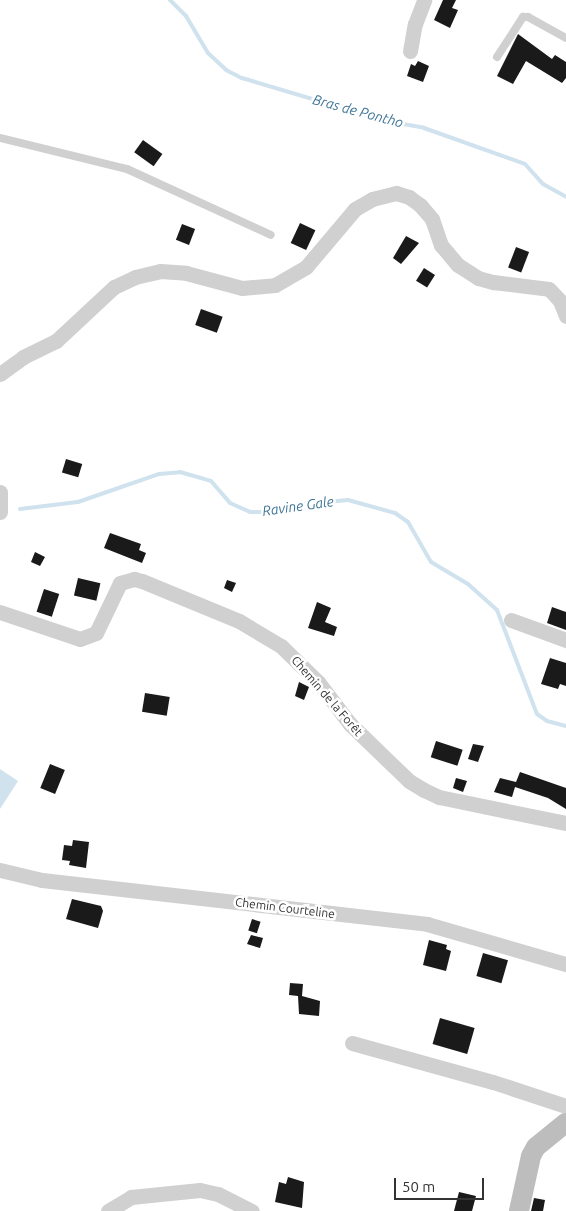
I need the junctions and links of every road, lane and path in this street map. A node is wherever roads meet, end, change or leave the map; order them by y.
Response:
1 (424, 0) edge
2 (566, 38) edge
3 (410, 51) dead end
4 (497, 57) dead end
5 (0, 138) edge
6 (271, 235) dead end
7 (566, 316) edge
8 (0, 374) edge
9 (0, 492) edge
10 (0, 512) edge
11 (0, 612) edge
12 (512, 620) dead end
13 (566, 640) edge
14 (566, 823) edge
15 (0, 870) edge
16 (566, 964) edge
17 (352, 1043) dead end
18 (566, 1106) edge
19 (566, 1123) edge
20 (108, 1211) edge
21 (252, 1211) edge
22 (519, 1211) edge

1 - 3 street
2 - 4 lane
5 - 6 lane
7 - 8 street
9 - 10 street
11 - 14 street, Chemin de la Forêt
12 - 13 street
15 - 16 street, Chemin Courteline
17 - 18 street
19 - 22 main road
20 - 21 street

